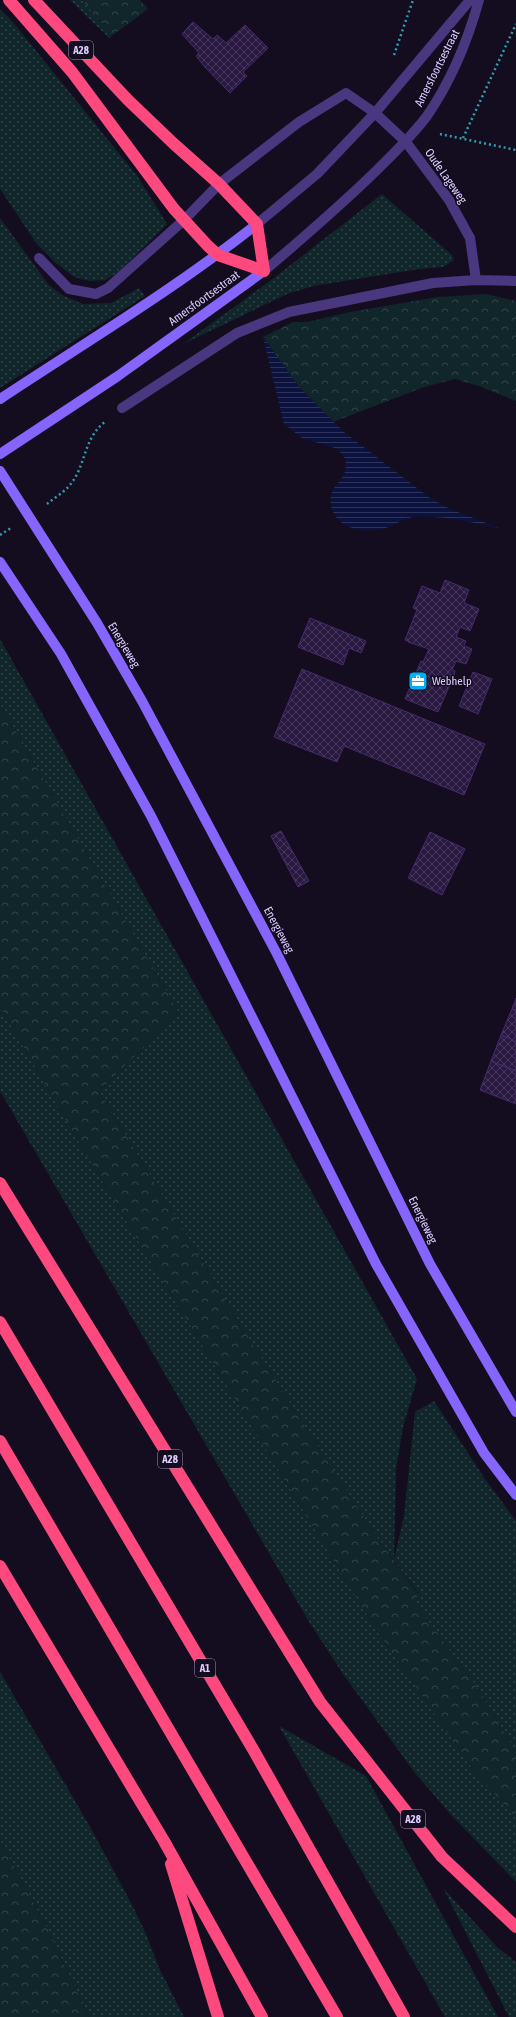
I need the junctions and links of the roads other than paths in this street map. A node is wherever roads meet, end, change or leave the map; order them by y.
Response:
1 (9, 0) edge
2 (34, 0) edge
3 (470, 0) edge
4 (479, 0) edge
5 (375, 113) junction
6 (406, 142) junction
7 (219, 184) junction
8 (184, 220) junction
9 (257, 224) junction
10 (218, 255) junction
11 (39, 258) dead end
12 (264, 271) junction
13 (476, 280) junction
14 (516, 281) edge
15 (0, 399) edge
16 (122, 408) road end
17 (0, 454) edge
18 (0, 470) edge
19 (0, 562) edge
20 (0, 1184) edge
21 (0, 1322) edge
22 (516, 1412) edge
23 (0, 1441) edge
24 (516, 1495) edge
25 (0, 1566) edge
26 (164, 1841) junction
27 (516, 1927) edge
28 (218, 2017) edge
29 (262, 2017) edge
30 (337, 2017) edge
31 (404, 2017) edge

1 - 8 highway, A28
2 - 7 highway, A28
3 - 5 street, Amersfoortsestraat
4 - 6 street, Amersfoortsestraat
5 - 6 street
5 - 7 street
5 - 9 street, Amersfoortsestraat
6 - 12 street, Amersfoortsestraat
6 - 13 street, Oude Lageweg
7 - 8 street
7 - 9 highway, A28
8 - 10 highway, A28
8 - 11 street
9 - 10 main road, Amersfoortsestraat
9 - 12 highway
10 - 12 highway, A28
10 - 15 main road, Amersfoortsestraat
12 - 17 main road, Amersfoortsestraat
13 - 14 street
13 - 16 street
18 - 22 main road, Energieweg
19 - 24 main road
20 - 27 highway, A28
21 - 31 highway, A1
23 - 30 highway
25 - 26 highway
26 - 28 highway
26 - 29 highway

